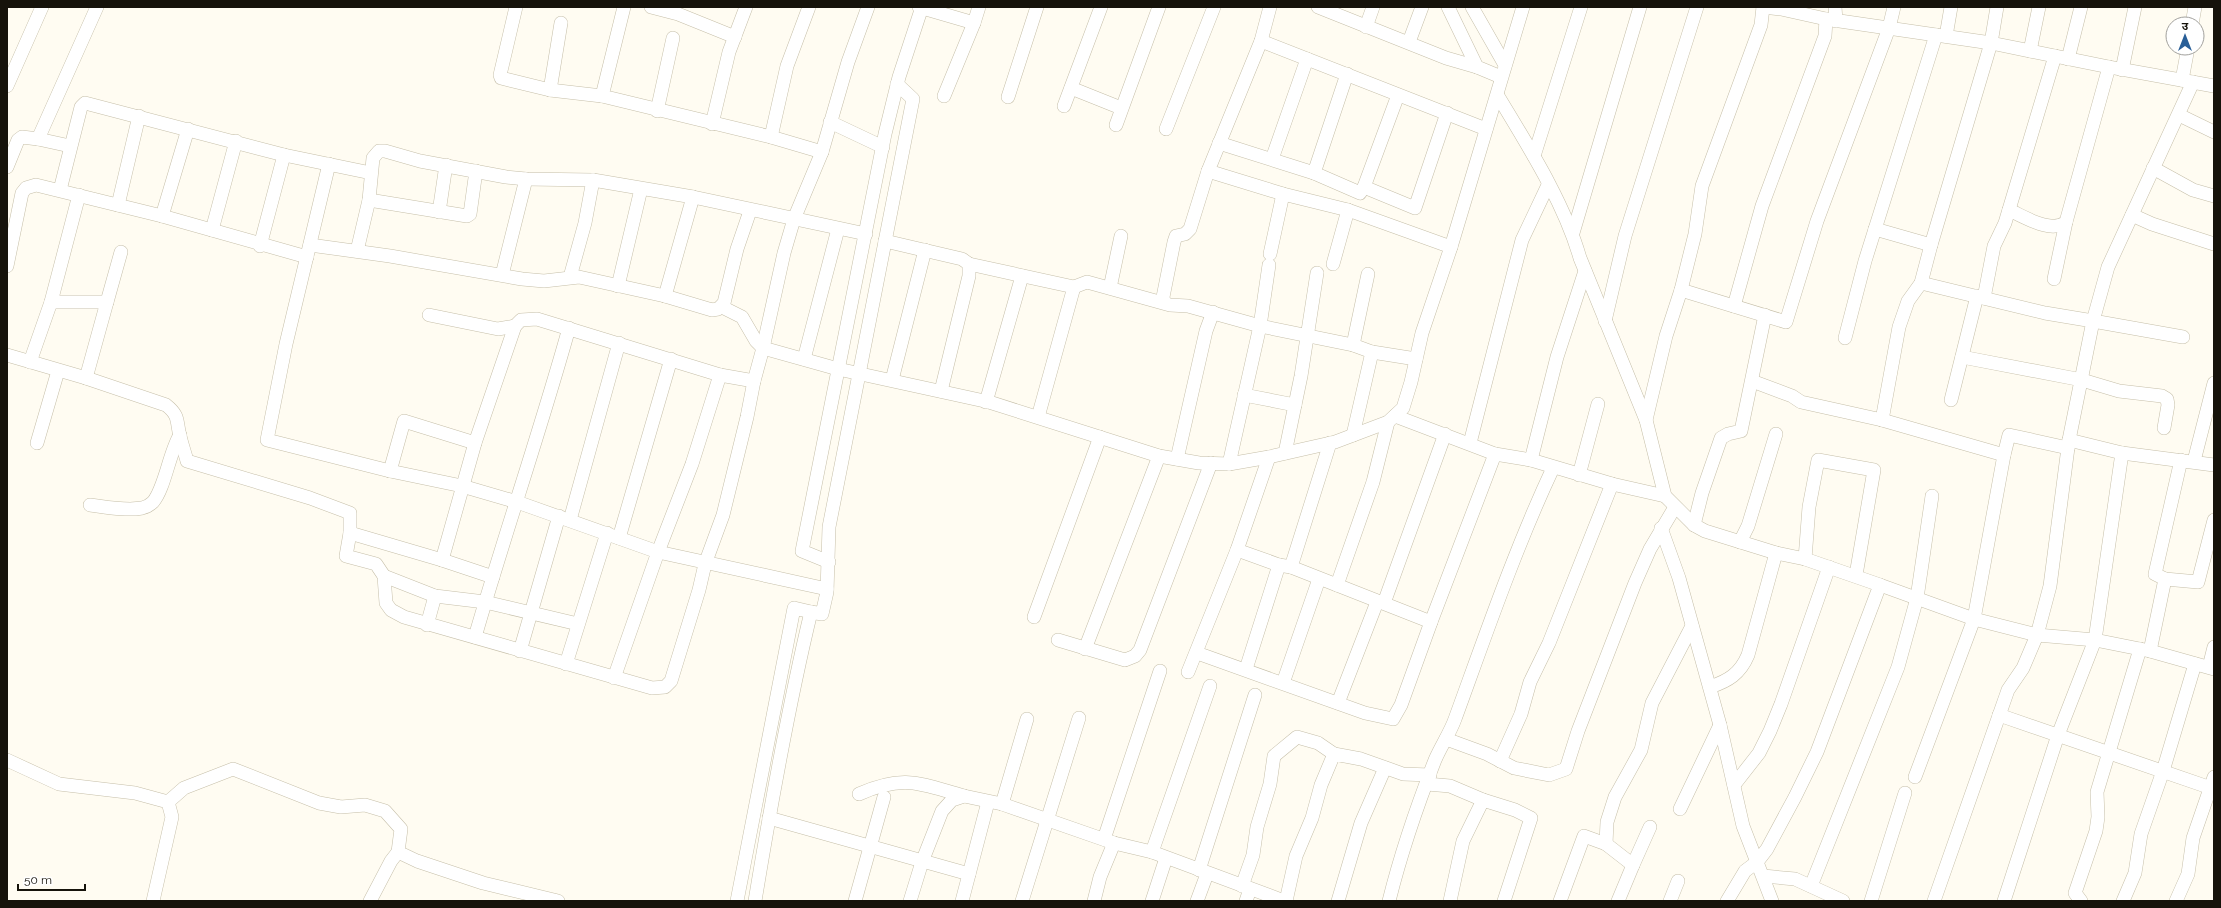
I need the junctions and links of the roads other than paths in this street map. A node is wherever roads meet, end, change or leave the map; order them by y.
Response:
1 (42, 7) edge
2 (96, 7) edge
3 (516, 7) edge
4 (624, 7) edge
5 (652, 7) edge
6 (746, 7) edge
7 (809, 7) edge
8 (868, 7) edge
9 (921, 7) edge
10 (979, 7) edge
11 (1037, 7) edge
12 (1101, 7) edge
13 (1159, 7) edge
14 (1214, 7) edge
15 (1270, 7) edge
16 (1373, 7) edge
17 (1422, 7) edge
18 (1448, 7) edge
19 (1465, 7) edge
20 (1472, 7) edge
21 (1523, 7) edge
22 (1581, 7) edge
23 (1640, 7) edge
24 (1697, 7) edge
25 (1763, 7) edge
26 (1835, 7) edge
27 (1894, 7) edge
28 (1951, 7) edge
29 (1998, 7) edge
30 (2039, 7) edge
31 (2081, 7) edge
32 (2135, 7) edge
33 (1322, 8) edge
34 (1781, 8) edge
35 (679, 10) edge
36 (1831, 20) junction
37 (1454, 21) junction
38 (561, 23) dead end
39 (974, 23) junction
40 (1366, 27) junction
41 (1889, 28) junction
42 (1941, 35) junction
43 (673, 38) dead end
44 (735, 38) junction
45 (1261, 41) junction
46 (1409, 42) junction
47 (1991, 42) junction
48 (2030, 51) junction
49 (2188, 56) edge
50 (2062, 58) junction
51 (1307, 59) junction
52 (1477, 67) junction
53 (2109, 67) junction
54 (2122, 70) junction
55 (1503, 71) junction
56 (1346, 74) junction
57 (2188, 81) junction
58 (897, 84) junction
59 (7, 86) edge
60 (2214, 86) edge
61 (1072, 88) junction
62 (550, 90) junction
63 (1398, 95) junction
64 (602, 96) junction
65 (944, 96) dead end
66 (1498, 96) junction
67 (1008, 97) dead end
68 (1064, 106) dead end
69 (1121, 108) junction
70 (657, 111) junction
71 (1447, 113) junction
72 (2179, 115) junction
73 (139, 116) junction
74 (830, 122) junction
75 (712, 124) junction
76 (1116, 125) dead end
77 (188, 129) junction
78 (1166, 129) dead end
79 (1486, 129) junction
80 (2214, 132) edge
81 (771, 137) junction
82 (38, 139) junction
83 (236, 141) junction
84 (1219, 143) junction
85 (70, 146) junction
86 (883, 147) junction
87 (822, 152) junction
88 (284, 155) junction
89 (1534, 156) junction
90 (1272, 159) junction
91 (329, 164) junction
92 (446, 165) junction
93 (7, 167) edge
94 (2153, 168) junction
95 (476, 171) junction
96 (1208, 171) junction
97 (371, 173) junction
98 (1314, 173) junction
99 (526, 179) junction
100 (593, 180) junction
101 (1548, 185) junction
102 (1364, 187) junction
103 (641, 189) junction
104 (60, 190) junction
105 (1283, 194) junction
106 (79, 195) junction
107 (2214, 196) edge
108 (693, 197) junction
109 (369, 200) junction
110 (118, 204) junction
111 (1348, 210) junction
112 (2009, 210) junction
113 (750, 211) junction
114 (439, 212) junction
115 (2132, 215) junction
116 (162, 216) junction
117 (794, 219) junction
118 (2066, 222) junction
119 (1876, 228) junction
120 (838, 229) junction
121 (212, 230) junction
122 (1573, 233) junction
123 (866, 234) junction
124 (1121, 236) dead end
125 (885, 241) junction
126 (1932, 244) junction
127 (2214, 244) edge
128 (260, 246) junction
129 (1451, 248) junction
130 (925, 250) junction
131 (309, 251) junction
132 (357, 251) junction
133 (121, 252) dead end
134 (969, 264) junction
135 (1333, 264) dead end
136 (7, 266) edge
137 (1585, 271) junction
138 (1317, 272) dead end
139 (1368, 274) dead end
140 (502, 275) junction
141 (1022, 276) junction
142 (570, 277) junction
143 (2054, 279) dead end
144 (1921, 283) junction
145 (618, 286) junction
146 (1074, 287) junction
147 (1110, 288) junction
148 (1681, 290) junction
149 (665, 296) junction
150 (1981, 297) junction
151 (51, 302) junction
152 (106, 302) junction
153 (1164, 302) junction
154 (1734, 306) junction
155 (722, 307) junction
156 (1213, 312) junction
157 (429, 316) dead end
158 (1765, 316) junction
159 (1605, 321) junction
160 (2093, 321) junction
161 (514, 326) junction
162 (1260, 326) junction
163 (569, 328) junction
164 (1306, 336) junction
165 (2183, 337) dead end
166 (1845, 338) dead end
167 (619, 344) junction
168 (1353, 345) junction
169 (763, 348) junction
170 (1372, 352) junction
171 (7, 355) edge
172 (1962, 357) junction
173 (804, 359) junction
174 (1416, 359) junction
175 (671, 360) junction
176 (30, 362) junction
177 (838, 369) junction
178 (58, 371) junction
179 (859, 374) junction
180 (720, 375) junction
181 (86, 378) junction
182 (892, 380) junction
183 (2082, 380) junction
184 (754, 381) junction
185 (1752, 381) junction
186 (2214, 383) edge
187 (941, 391) junction
188 (1244, 395) junction
189 (1951, 400) dead end
190 (986, 402) junction
191 (1598, 404) dead end
192 (1295, 405) junction
193 (1038, 417) junction
194 (1392, 419) junction
195 (1646, 420) junction
196 (1882, 420) junction
197 (2164, 428) dead end
198 (1445, 434) junction
199 (1776, 434) dead end
200 (180, 435) junction
201 (1353, 435) junction
202 (1100, 437) junction
203 (475, 442) junction
204 (1330, 442) junction
205 (37, 443) dead end
206 (1470, 443) junction
207 (2069, 444) junction
208 (1285, 453) junction
209 (2122, 453) junction
210 (1496, 454) junction
211 (2004, 455) junction
212 (1159, 456) junction
213 (1269, 457) junction
214 (1177, 459) junction
215 (1531, 460) junction
216 (2181, 460) junction
217 (2194, 461) junction
218 (1211, 463) junction
219 (1228, 464) junction
220 (2214, 465) edge
221 (1554, 468) junction
222 (390, 471) junction
223 (1578, 474) junction
224 (1612, 484) junction
225 (462, 486) junction
226 (1665, 496) junction
227 (1932, 496) dead end
228 (517, 502) junction
229 (90, 505) dead end
230 (1675, 507) junction
231 (564, 518) junction
232 (2214, 520) edge
233 (1694, 526) junction
234 (1661, 528) junction
235 (350, 533) junction
236 (613, 536) junction
237 (1740, 542) junction
238 (1237, 550) junction
239 (658, 552) junction
240 (1776, 554) junction
241 (1805, 559) junction
242 (442, 560) junction
243 (829, 562) junction
244 (705, 564) junction
245 (1285, 566) junction
246 (1829, 567) junction
247 (1856, 575) junction
248 (384, 576) junction
249 (492, 577) junction
250 (1319, 579) junction
251 (2166, 579) junction
252 (1338, 585) junction
253 (1880, 585) junction
254 (827, 589) junction
255 (435, 596) junction
256 (1917, 598) junction
257 (485, 602) junction
258 (1380, 603) junction
259 (811, 612) junction
260 (529, 614) junction
261 (1034, 617) dead end
262 (1974, 619) junction
263 (1432, 622) junction
264 (578, 624) junction
265 (427, 625) junction
266 (1692, 626) junction
267 (2037, 635) junction
268 (475, 637) junction
269 (1058, 640) dead end
270 (2095, 640) junction
271 (2214, 647) edge
272 (1085, 648) junction
273 (2145, 650) junction
274 (520, 651) junction
275 (1198, 652) junction
276 (566, 664) junction
277 (2195, 664) junction
278 (2211, 668) edge
279 (1246, 669) junction
280 (1160, 671) dead end
281 (1188, 672) dead end
282 (614, 678) junction
283 (1283, 684) junction
284 (1210, 686) dead end
285 (1710, 688) junction
286 (1256, 695) dead end
287 (1338, 703) junction
288 (1999, 715) junction
289 (1079, 718) dead end
290 (1027, 719) dead end
291 (1720, 725) junction
292 (2058, 735) junction
293 (1446, 739) junction
294 (2108, 752) junction
295 (1334, 754) junction
296 (7, 760) edge
297 (1500, 760) junction
298 (1385, 768) junction
299 (2163, 771) junction
300 (1915, 776) dead end
301 (1429, 779) junction
302 (2213, 784) edge
303 (1734, 785) junction
304 (1905, 793) dead end
305 (859, 794) dead end
306 (964, 796) junction
307 (884, 797) dead end
308 (1483, 800) junction
309 (168, 802) junction
310 (988, 802) junction
311 (1002, 804) junction
312 (1680, 809) dead end
313 (769, 818) junction
314 (1048, 820) junction
315 (1650, 827) dead end
316 (1109, 841) junction
317 (1606, 844) junction
318 (870, 847) junction
319 (398, 852) junction
320 (1152, 852) junction
321 (1166, 858) junction
322 (922, 862) junction
323 (1757, 862) junction
324 (1633, 865) junction
325 (1203, 872) junction
326 (969, 874) junction
327 (1763, 876) junction
328 (1678, 881) dead end
329 (1812, 886) junction
330 (1246, 892) edge
331 (540, 898) edge
332 (153, 901) edge
333 (370, 901) edge
334 (558, 901) edge
335 (737, 901) edge
336 (755, 901) edge
337 (855, 901) edge
338 (910, 901) edge
339 (962, 901) edge
340 (1022, 901) edge
341 (1094, 901) edge
342 (1152, 901) edge
343 (1197, 901) edge
344 (1285, 901) edge
345 (1338, 901) edge
346 (1389, 901) edge
347 (1450, 901) edge
348 (1504, 901) edge
349 (1560, 901) edge
350 (1618, 901) edge
351 (1670, 901) edge
352 (1727, 901) edge
353 (1772, 901) edge
354 (1842, 901) edge
355 (1870, 901) edge
356 (1934, 901) edge
357 (2004, 901) edge
358 (2081, 901) edge
359 (2123, 901) edge
360 (2176, 901) edge

1 - 59 street
2 - 82 street
3 - 62 street
4 - 64 street
5 - 35 street
6 - 44 street
7 - 81 street
8 - 74 street
9 - 39 street
9 - 58 street
10 - 39 street
11 - 67 street
12 - 61 street
13 - 69 street
14 - 78 street
15 - 45 street
16 - 40 street
17 - 46 street
18 - 37 street
19 - 37 street
20 - 55 street
21 - 55 street
22 - 89 street
23 - 122 street
24 - 159 street
25 - 34 street
25 - 148 street
26 - 36 street
27 - 41 street
28 - 42 street
29 - 47 street
30 - 48 street
31 - 50 street
32 - 54 street
33 - 40 street
34 - 36 street
35 - 44 street
36 - 41 street
36 - 154 street
37 - 52 street
38 - 62 street
39 - 65 street
40 - 46 street
41 - 42 street
41 - 158 street
42 - 47 street
42 - 119 street
43 - 70 street
44 - 75 street
45 - 51 street
45 - 84 street
46 - 52 street
47 - 48 street
47 - 126 street
48 - 50 street
49 - 57 street
50 - 53 street
50 - 112 street
51 - 56 street
51 - 90 street
52 - 55 street
53 - 54 street
53 - 118 street
54 - 57 street
55 - 66 street
56 - 63 street
56 - 98 street
57 - 60 street
57 - 72 street
58 - 86 street
58 - 125 street
61 - 68 street
61 - 69 street
62 - 64 street
63 - 71 street
63 - 102 street
64 - 70 street
66 - 79 street
66 - 89 street
69 - 76 street
70 - 75 street
71 - 79 street
71 - 102 street
72 - 80 street
72 - 94 street
73 - 77 street
73 - 85 street
73 - 110 street
74 - 86 street
74 - 87 street
75 - 81 street
77 - 83 street
77 - 116 street
79 - 129 street
81 - 87 street
82 - 85 street
82 - 93 street
83 - 88 street
83 - 121 street
84 - 90 street
84 - 96 street
85 - 104 street
86 - 123 street
87 - 117 street
88 - 91 street
88 - 128 street
89 - 101 street
90 - 98 street
91 - 97 street
91 - 131 street
92 - 95 street
92 - 97 street
92 - 114 street
94 - 107 street
94 - 115 street
95 - 99 street
95 - 114 street
96 - 105 street
96 - 153 street
97 - 109 street
98 - 102 street
99 - 100 street
99 - 140 street
100 - 103 street
100 - 142 street
101 - 122 street
101 - 206 street
103 - 108 street
103 - 145 street
104 - 106 street
104 - 136 street
105 - 111 street
105 - 162 street
106 - 110 street
106 - 151 street
108 - 113 street
108 - 149 street
109 - 114 street
109 - 132 street
110 - 116 street
111 - 129 street
111 - 135 street
112 - 118 street
112 - 150 street
113 - 117 street
113 - 155 street
115 - 127 street
115 - 160 street
116 - 121 street
117 - 120 street
117 - 169 street
118 - 143 street
119 - 126 street
119 - 166 street
120 - 123 street
120 - 173 street
121 - 128 street
122 - 137 street
123 - 177 street
124 - 147 street
125 - 130 street
125 - 179 street
126 - 144 street
128 - 131 street
129 - 174 street
130 - 134 street
130 - 182 street
131 - 132 street
131 - 222 street
132 - 140 street
133 - 152 street
134 - 141 street
134 - 187 street
137 - 159 street
137 - 215 street
138 - 164 street
139 - 168 street
140 - 142 street
141 - 146 street
141 - 190 street
142 - 145 street
144 - 150 street
144 - 196 street
145 - 149 street
146 - 147 street
146 - 193 street
147 - 153 street
148 - 154 street
148 - 195 street
149 - 155 street
150 - 160 street
150 - 172 street
151 - 152 street
151 - 176 street
152 - 181 street
153 - 156 street
154 - 158 street
155 - 169 street
156 - 162 street
156 - 214 street
157 - 161 street
158 - 185 street
159 - 195 street
160 - 165 street
160 - 183 street
161 - 163 street
161 - 203 street
162 - 164 street
162 - 188 street
163 - 167 street
163 - 228 street
164 - 168 street
164 - 192 street
167 - 175 street
167 - 231 street
168 - 170 street
169 - 173 street
169 - 184 street
170 - 174 street
170 - 201 street
171 - 176 street
172 - 183 street
172 - 189 street
173 - 177 street
174 - 194 street
175 - 180 street
175 - 236 street
176 - 178 street
177 - 179 street
177 - 243 street
178 - 181 street
178 - 205 street
179 - 182 street
179 - 243 street
180 - 184 street
180 - 239 street
181 - 200 street
182 - 187 street
183 - 197 street
183 - 207 street
184 - 244 street
185 - 196 street
185 - 233 street
186 - 217 street
187 - 190 street
188 - 192 street
188 - 219 street
190 - 193 street
191 - 223 street
192 - 208 street
193 - 202 street
194 - 198 street
194 - 201 street
194 - 252 street
195 - 226 street
196 - 211 street
198 - 206 street
198 - 258 street
199 - 237 street
200 - 229 street
200 - 235 street
201 - 204 street
202 - 212 street
202 - 261 street
203 - 222 street
203 - 225 street
204 - 208 street
204 - 245 street
206 - 210 street
207 - 209 street
207 - 211 street
207 - 267 street
208 - 213 street
209 - 216 street
209 - 270 street
210 - 215 street
210 - 263 street
211 - 262 street
212 - 214 street
212 - 272 street
213 - 219 street
213 - 238 street
214 - 218 street
215 - 221 street
216 - 217 street
216 - 251 street
217 - 220 street
218 - 219 street
218 - 272 street
221 - 223 street
221 - 293 street
222 - 225 street
223 - 224 street
224 - 226 street
224 - 297 street
225 - 228 street
225 - 242 street
226 - 230 street
227 - 256 street
228 - 231 street
228 - 249 street
230 - 233 street
230 - 234 street
231 - 236 street
231 - 260 street
232 - 251 street
233 - 237 street
234 - 266 street
234 - 297 street
235 - 242 street
235 - 248 street
236 - 239 street
236 - 264 street
237 - 240 street
238 - 245 street
238 - 275 street
239 - 244 street
239 - 282 street
240 - 241 street
240 - 285 street
241 - 246 street
241 - 247 street
242 - 249 street
243 - 254 street
244 - 254 street
244 - 282 street
245 - 250 street
245 - 279 street
246 - 247 street
246 - 303 street
247 - 253 street
248 - 255 street
248 - 265 street
249 - 257 street
250 - 252 street
250 - 283 street
251 - 273 street
252 - 258 street
253 - 256 street
253 - 323 street
254 - 259 street
255 - 257 street
255 - 265 street
256 - 262 street
256 - 329 street
257 - 260 street
257 - 268 street
258 - 263 street
258 - 287 street
259 - 313 street
259 - 335 street
260 - 264 street
260 - 274 street
262 - 267 street
262 - 300 street
263 - 287 street
264 - 276 street
265 - 268 street
266 - 285 street
266 - 317 street
267 - 270 street
267 - 288 street
268 - 274 street
269 - 272 street
270 - 273 street
270 - 292 street
271 - 278 street
273 - 277 street
273 - 294 street
274 - 276 street
275 - 279 street
275 - 281 street
276 - 282 street
277 - 278 street
277 - 299 street
279 - 283 street
280 - 316 street
283 - 287 street
284 - 320 street
285 - 291 street
286 - 325 street
288 - 292 street
288 - 356 street
289 - 314 street
290 - 311 street
291 - 303 street
291 - 312 street
292 - 294 street
292 - 357 street
293 - 297 street
293 - 301 street
294 - 299 street
294 - 358 street
295 - 298 street
295 - 330 street
295 - 344 street
296 - 309 street
298 - 301 street
298 - 345 street
299 - 302 street
299 - 359 street
301 - 308 street
301 - 346 street
302 - 360 street
303 - 323 street
304 - 355 street
305 - 306 street
306 - 310 street
306 - 322 street
307 - 318 street
308 - 347 street
308 - 348 street
309 - 319 street
309 - 332 street
310 - 311 street
310 - 326 street
311 - 314 street
313 - 318 street
313 - 336 street
314 - 316 street
314 - 340 street
315 - 324 street
316 - 320 street
316 - 341 street
317 - 324 street
317 - 349 street
318 - 322 street
318 - 337 street
319 - 331 street
319 - 333 street
320 - 321 street
321 - 325 street
321 - 342 street
322 - 326 street
322 - 338 street
323 - 327 street
323 - 352 street
324 - 350 street
325 - 330 street
325 - 343 street
326 - 339 street
327 - 329 street
327 - 353 street
328 - 351 street
329 - 354 street
330 - 344 street
331 - 334 street

